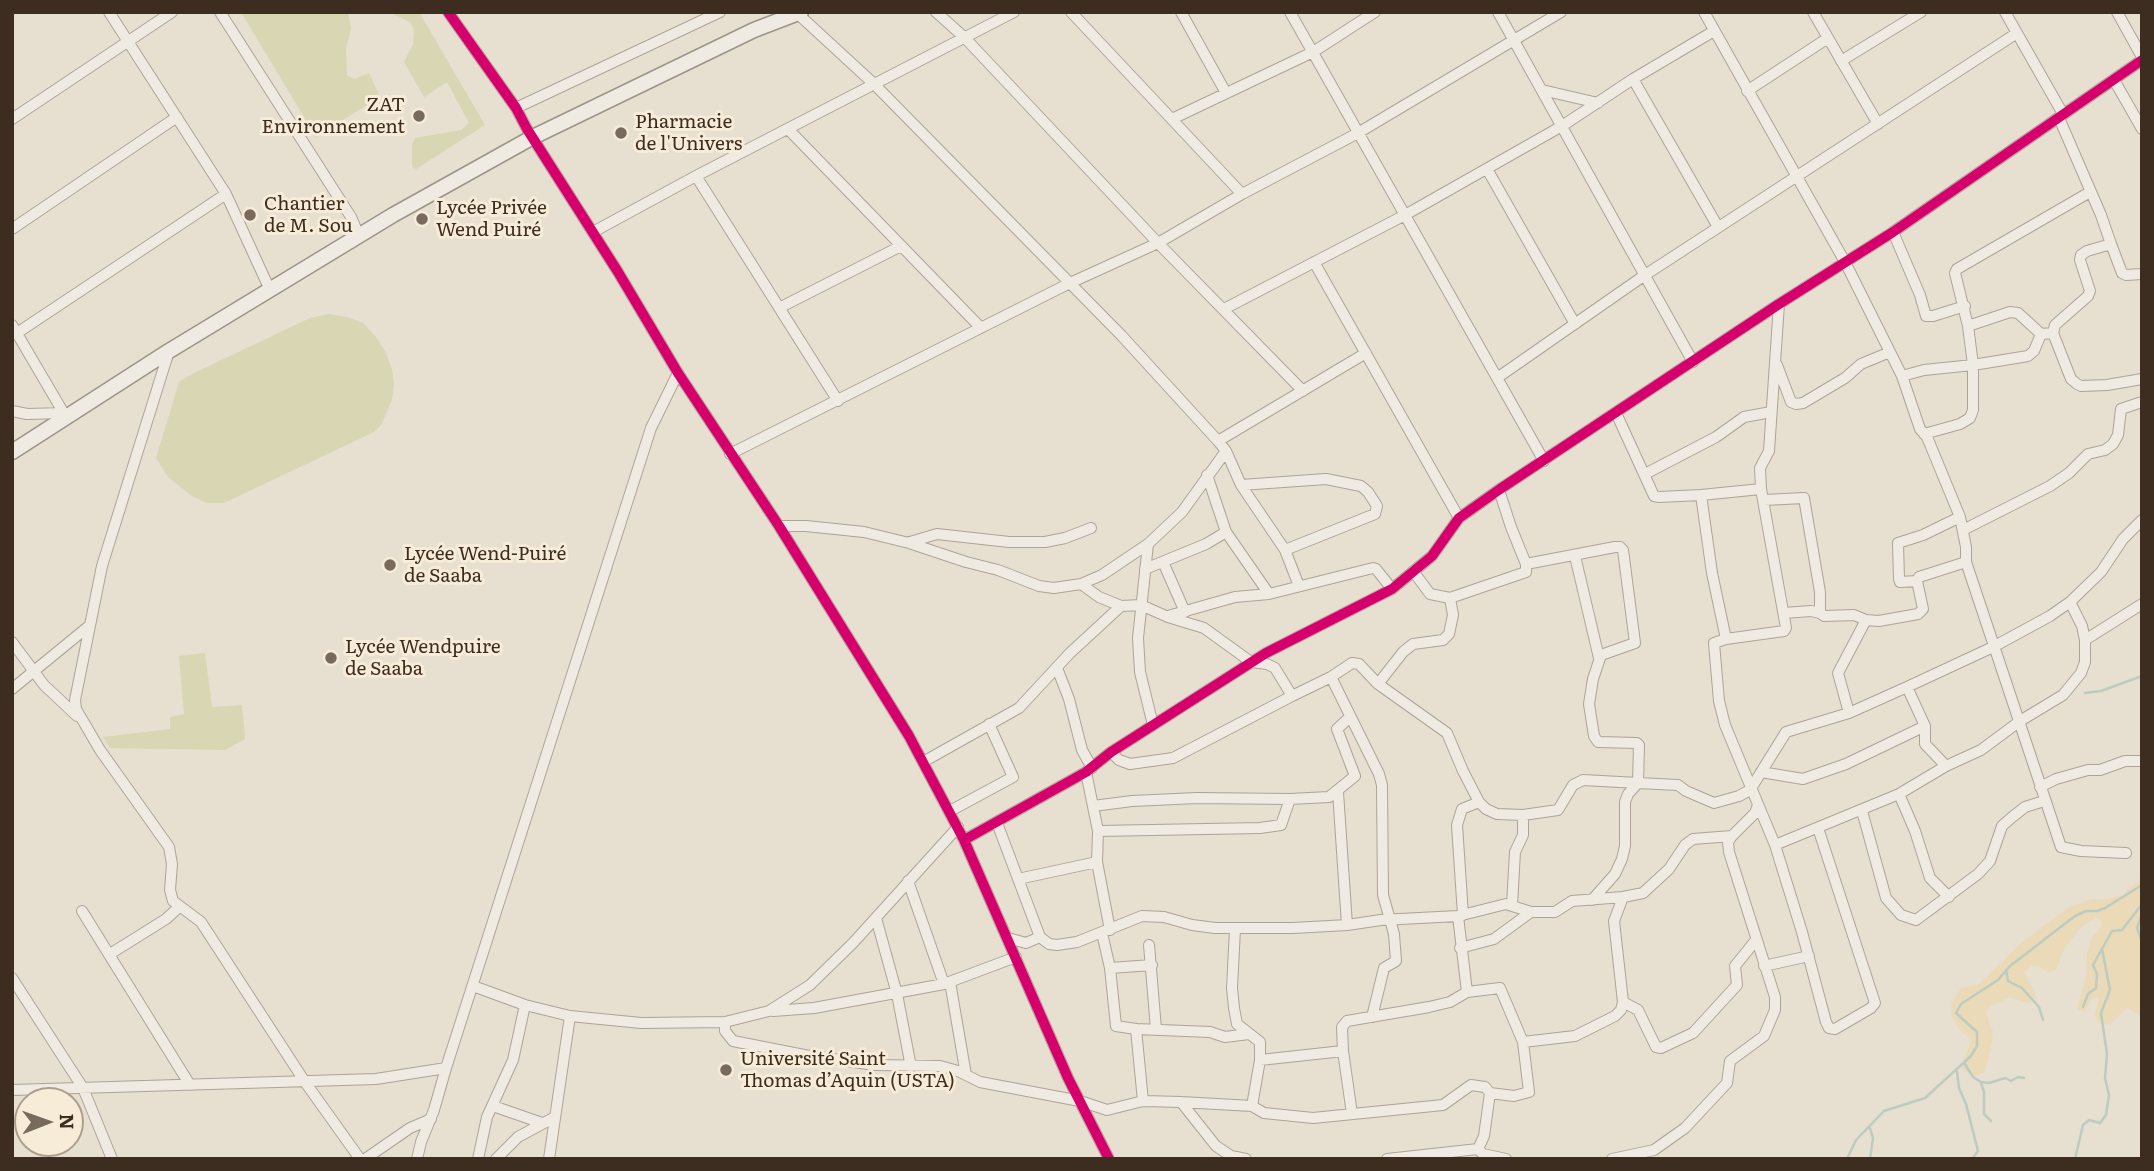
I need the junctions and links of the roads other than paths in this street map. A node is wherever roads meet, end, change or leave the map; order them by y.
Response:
1 (109, 12) edge
2 (172, 12) edge
3 (220, 12) edge
4 (447, 12) edge
5 (720, 12) edge
6 (775, 12) edge
7 (936, 12) edge
8 (1014, 12) edge
9 (1072, 12) edge
10 (1181, 12) edge
11 (1290, 12) edge
12 (1375, 12) edge
13 (1498, 12) edge
14 (1561, 12) edge
15 (1704, 12) edge
16 (1813, 12) edge
17 (1921, 12) edge
18 (2005, 12) edge
19 (2117, 12) edge
20 (800, 13) edge
21 (1714, 31) junction
22 (2017, 33) junction
23 (965, 38) junction
24 (1828, 38) junction
25 (128, 41) junction
26 (1514, 41) junction
27 (1313, 52) junction
28 (2142, 59) edge
29 (1841, 61) junction
30 (1633, 79) junction
31 (2114, 80) junction
32 (874, 85) junction
33 (1542, 90) junction
34 (1747, 91) junction
35 (1226, 93) junction
36 (1598, 103) junction
37 (516, 108) junction
38 (14, 115) edge
39 (2061, 116) junction
40 (177, 117) junction
41 (1172, 119) junction
42 (1878, 124) junction
43 (1562, 127) junction
44 (788, 129) junction
45 (2142, 129) edge
46 (530, 133) junction
47 (1358, 133) junction
48 (1487, 169) junction
49 (696, 176) junction
50 (1796, 177) junction
51 (2090, 192) junction
52 (226, 194) junction
53 (1242, 194) junction
54 (1405, 215) junction
55 (1718, 228) junction
56 (12, 229) edge
57 (357, 231) junction
58 (593, 232) junction
59 (1893, 232) junction
60 (1158, 243) junction
61 (2111, 244) junction
62 (901, 246) junction
63 (1314, 262) junction
64 (1845, 262) junction
65 (2142, 274) edge
66 (1645, 275) junction
67 (1070, 283) junction
68 (270, 290) junction
69 (1779, 304) junction
70 (1965, 306) junction
71 (779, 308) junction
72 (1224, 309) junction
73 (1575, 324) junction
74 (1968, 326) junction
75 (981, 328) junction
76 (15, 329) edge
77 (2053, 333) junction
78 (2041, 334) junction
79 (169, 351) junction
80 (1890, 352) junction
81 (1366, 353) junction
82 (1775, 359) junction
83 (1693, 362) junction
84 (1973, 365) junction
85 (678, 373) junction
86 (1902, 376) junction
87 (1497, 378) junction
88 (2142, 379) edge
89 (1303, 391) junction
90 (838, 401) junction
91 (2142, 402) edge
92 (12, 411) edge
93 (1770, 412) junction
94 (1616, 413) junction
95 (65, 415) junction
96 (1924, 434) junction
97 (1218, 441) junction
98 (1226, 451) junction
99 (12, 452) edge
100 (730, 454) junction
101 (1544, 461) junction
102 (1645, 474) junction
103 (1207, 475) junction
104 (1241, 485) junction
105 (1761, 489) junction
106 (1499, 490) junction
107 (1701, 495) junction
108 (1764, 500) junction
109 (1960, 517) junction
110 (1459, 518) junction
111 (2142, 520) edge
112 (779, 526) junction
113 (1091, 528) dead end
114 (1963, 530) junction
115 (1226, 532) junction
116 (909, 542) junction
117 (1148, 544) junction
118 (1285, 550) junction
119 (1575, 556) junction
120 (1163, 562) junction
121 (1966, 562) junction
122 (1526, 564) junction
123 (1144, 569) junction
124 (1413, 571) junction
125 (1917, 581) junction
126 (1081, 584) junction
127 (1299, 586) junction
128 (1392, 589) junction
129 (1269, 594) junction
130 (1450, 598) junction
131 (2070, 602) junction
132 (2142, 604) edge
133 (1141, 605) junction
134 (1121, 606) junction
135 (1185, 612) junction
136 (1820, 612) junction
137 (1784, 613) junction
138 (1168, 617) junction
139 (1866, 620) junction
140 (89, 626) junction
141 (1726, 639) junction
142 (2085, 640) junction
143 (12, 642) edge
144 (1993, 647) junction
145 (1600, 658) junction
146 (1251, 662) junction
147 (1056, 667) junction
148 (33, 672) junction
149 (1332, 677) junction
150 (1378, 684) junction
151 (1907, 687) junction
152 (12, 689) edge
153 (1292, 696) junction
154 (1849, 713) junction
155 (1350, 716) junction
156 (80, 719) junction
157 (2020, 721) junction
158 (989, 724) junction
159 (1153, 724) junction
160 (1925, 726) junction
161 (1111, 752) junction
162 (2142, 761) edge
163 (923, 762) junction
164 (1946, 766) junction
165 (1089, 770) junction
166 (1761, 772) junction
167 (1637, 783) junction
168 (2040, 787) junction
169 (1750, 790) junction
170 (1338, 792) junction
171 (1899, 794) junction
172 (1290, 799) junction
173 (2044, 801) junction
174 (1479, 802) junction
175 (1758, 805) junction
176 (1093, 806) junction
177 (950, 811) junction
178 (1862, 811) junction
179 (1523, 815) junction
180 (997, 823) junction
181 (958, 827) junction
182 (1818, 828) junction
183 (1098, 831) junction
184 (1732, 836) junction
185 (964, 840) junction
186 (1775, 845) junction
187 (2126, 853) dead end
188 (1097, 862) junction
189 (1018, 879) junction
190 (908, 881) junction
191 (1623, 897) junction
192 (1949, 897) junction
193 (1592, 900) junction
194 (1512, 905) junction
195 (179, 906) junction
196 (82, 911) dead end
197 (1531, 912) junction
198 (1461, 916) junction
199 (876, 918) junction
200 (1390, 919) junction
201 (1347, 925) junction
202 (1235, 929) junction
203 (1106, 932) junction
204 (1040, 937) junction
205 (1008, 938) junction
206 (1756, 940) junction
207 (1149, 945) dead end
208 (1460, 948) junction
209 (110, 954) junction
210 (1809, 956) junction
211 (1016, 957) junction
212 (1152, 965) junction
213 (1765, 966) junction
214 (1110, 968) junction
215 (12, 978) edge
216 (947, 983) junction
217 (473, 986) junction
218 (1466, 992) junction
219 (18, 994) edge
220 (898, 994) junction
221 (1623, 1002) junction
222 (525, 1005) junction
223 (769, 1011) junction
224 (569, 1016) junction
225 (1372, 1017) junction
226 (725, 1022) junction
227 (1136, 1029) junction
228 (1156, 1029) junction
229 (1249, 1034) junction
230 (1523, 1042) junction
231 (1343, 1051) junction
232 (1260, 1060) junction
233 (911, 1067) junction
234 (446, 1068) junction
235 (966, 1075) junction
236 (305, 1082) junction
237 (190, 1085) junction
238 (82, 1087) edge
239 (84, 1088) edge
240 (84, 1090) edge
241 (1490, 1093) junction
242 (1080, 1101) junction
243 (1143, 1101) junction
244 (1181, 1102) junction
245 (1252, 1106) junction
246 (493, 1107) junction
247 (1352, 1114) junction
248 (555, 1117) junction
249 (431, 1119) junction
250 (542, 1123) junction
251 (1478, 1149) junction
252 (112, 1159) edge
253 (362, 1159) edge
254 (417, 1159) edge
255 (478, 1159) edge
256 (496, 1159) edge
257 (549, 1159) edge
258 (1109, 1159) edge
259 (1246, 1159) edge
260 (1387, 1159) edge
261 (1506, 1159) edge
262 (1612, 1159) edge

1 - 25 street
2 - 25 street
3 - 57 street
4 - 37 street
5 - 37 street
6 - 46 street
7 - 23 street
8 - 23 street
9 - 41 street
10 - 35 street
11 - 27 street
12 - 27 street
13 - 26 street
14 - 26 street
15 - 21 street
16 - 24 street
17 - 29 street
18 - 22 street
19 - 28 street
20 - 32 street
20 - 46 street
21 - 30 street
21 - 34 street
22 - 39 street
22 - 42 street
23 - 32 street
23 - 60 street
24 - 29 street
24 - 34 street
25 - 38 street
25 - 40 street
26 - 33 street
26 - 47 street
27 - 35 street
27 - 47 street
28 - 31 street
29 - 42 street
30 - 36 street
30 - 55 street
31 - 39 street
31 - 45 street
32 - 44 street
32 - 67 street
33 - 36 street
33 - 43 street
34 - 50 street
35 - 41 street
36 - 43 street
37 - 46 street
39 - 51 street
39 - 59 street
40 - 52 street
40 - 56 street
41 - 53 street
42 - 50 street
43 - 48 street
43 - 66 street
44 - 49 street
44 - 62 street
46 - 57 street
46 - 58 street
46 - 68 street
47 - 53 street
47 - 54 street
48 - 54 street
48 - 73 street
49 - 58 street
49 - 71 street
50 - 55 street
50 - 64 street
51 - 61 street
51 - 70 street
52 - 68 street
52 - 76 street
53 - 60 street
54 - 63 street
54 - 87 street
55 - 66 street
57 - 68 street
58 - 85 street
59 - 64 street
59 - 70 street
60 - 67 street
60 - 72 street
61 - 65 street
61 - 77 street
62 - 71 street
62 - 75 street
63 - 72 street
63 - 81 street
64 - 69 street
64 - 80 street
66 - 73 street
66 - 83 street
67 - 75 street
67 - 97 street
68 - 79 street
69 - 82 street
69 - 83 street
70 - 74 street
71 - 90 street
72 - 89 street
73 - 87 street
74 - 78 street
74 - 84 street
75 - 90 street
76 - 95 street
77 - 78 street
77 - 88 street
78 - 84 street
79 - 95 street
79 - 140 street
80 - 82 street
80 - 86 street
81 - 89 street
81 - 110 street
82 - 93 street
83 - 94 street
84 - 86 street
84 - 96 street
85 - 100 street
85 - 217 street
86 - 96 street
87 - 101 street
89 - 97 street
90 - 100 street
91 - 114 street
92 - 95 street
93 - 102 street
93 - 105 street
94 - 101 street
94 - 102 street
95 - 99 street
96 - 109 street
97 - 98 street
98 - 103 street
98 - 104 street
100 - 112 street
101 - 106 street
102 - 107 street
103 - 115 street
103 - 117 street
104 - 118 street
104 - 118 street
105 - 107 street
105 - 108 street
106 - 110 street
106 - 122 street
107 - 141 street
108 - 136 street
108 - 137 street
109 - 114 street
109 - 125 street
110 - 124 street
111 - 131 street
112 - 116 street
112 - 163 street
113 - 116 street
114 - 121 street
115 - 120 street
115 - 129 street
116 - 126 street
117 - 123 street
117 - 126 street
118 - 127 street
119 - 122 street
119 - 145 street
119 - 145 street
120 - 123 street
120 - 135 street
121 - 125 street
121 - 144 street
122 - 130 street
123 - 133 street
124 - 128 street
124 - 130 street
125 - 139 street
126 - 134 street
127 - 128 street
127 - 129 street
128 - 146 street
129 - 135 street
130 - 150 street
131 - 142 street
131 - 144 street
132 - 142 street
133 - 134 street
133 - 138 street
133 - 159 street
134 - 147 street
135 - 138 street
136 - 137 street
136 - 139 street
137 - 141 street
138 - 146 street
139 - 154 street
140 - 148 street
140 - 156 street
141 - 169 street
142 - 157 street
143 - 148 street
144 - 151 street
144 - 157 street
145 - 167 street
146 - 153 street
146 - 159 street
147 - 158 street
147 - 165 street
148 - 152 street
148 - 156 street
149 - 150 street
149 - 153 street
149 - 155 street
150 - 174 street
151 - 154 street
151 - 160 street
153 - 161 street
154 - 166 street
155 - 170 street
155 - 200 street
156 - 195 street
157 - 164 street
157 - 168 street
158 - 163 street
158 - 177 street
159 - 161 street
160 - 164 street
160 - 166 street
161 - 165 street
162 - 168 street
163 - 177 street
164 - 171 street
165 - 176 street
165 - 180 street
166 - 169 street
167 - 169 street
167 - 179 street
167 - 193 street
168 - 173 street
169 - 175 street
170 - 172 street
170 - 201 street
171 - 178 street
171 - 192 street
172 - 176 street
172 - 183 street
173 - 187 street
173 - 192 street
174 - 179 street
174 - 198 street
175 - 184 street
175 - 186 street
176 - 183 street
177 - 181 street
178 - 182 street
178 - 192 street
179 - 194 street
180 - 185 street
180 - 189 street
181 - 185 street
181 - 190 street
182 - 186 street
182 - 210 street
183 - 188 street
184 - 191 street
184 - 206 street
185 - 205 street
186 - 210 street
188 - 189 street
188 - 203 street
189 - 204 street
190 - 199 street
190 - 216 street
191 - 193 street
191 - 221 street
193 - 197 street
194 - 197 street
194 - 198 street
195 - 209 street
195 - 236 street
196 - 209 street
197 - 208 street
198 - 200 street
198 - 208 street
199 - 220 street
199 - 223 street
200 - 201 street
200 - 225 street
201 - 202 street
202 - 203 street
202 - 229 street
203 - 204 street
203 - 214 street
204 - 205 street
205 - 211 street
206 - 213 street
206 - 221 street
207 - 212 street
208 - 218 street
209 - 237 street
210 - 213 street
211 - 216 street
211 - 242 street
212 - 214 street
212 - 228 street
213 - 262 street
214 - 227 street
215 - 219 street
216 - 220 street
216 - 235 street
217 - 222 street
217 - 234 street
218 - 225 street
218 - 230 street
219 - 238 street
220 - 223 street
220 - 233 street
221 - 230 street
222 - 224 street
222 - 246 street
223 - 226 street
224 - 226 street
224 - 248 street
225 - 231 street
226 - 233 street
227 - 228 street
227 - 243 street
228 - 229 street
229 - 232 street
230 - 241 street
231 - 232 street
231 - 247 street
232 - 245 street
233 - 235 street
234 - 236 street
234 - 249 street
235 - 242 street
236 - 237 street
236 - 253 street
237 - 239 street
240 - 252 street
241 - 247 street
241 - 251 street
242 - 243 street
242 - 258 street
243 - 244 street
244 - 245 street
244 - 259 street
245 - 247 street
246 - 250 street
246 - 255 street
248 - 250 street
248 - 257 street
249 - 253 street
249 - 254 street
250 - 256 street
251 - 260 street
251 - 261 street

